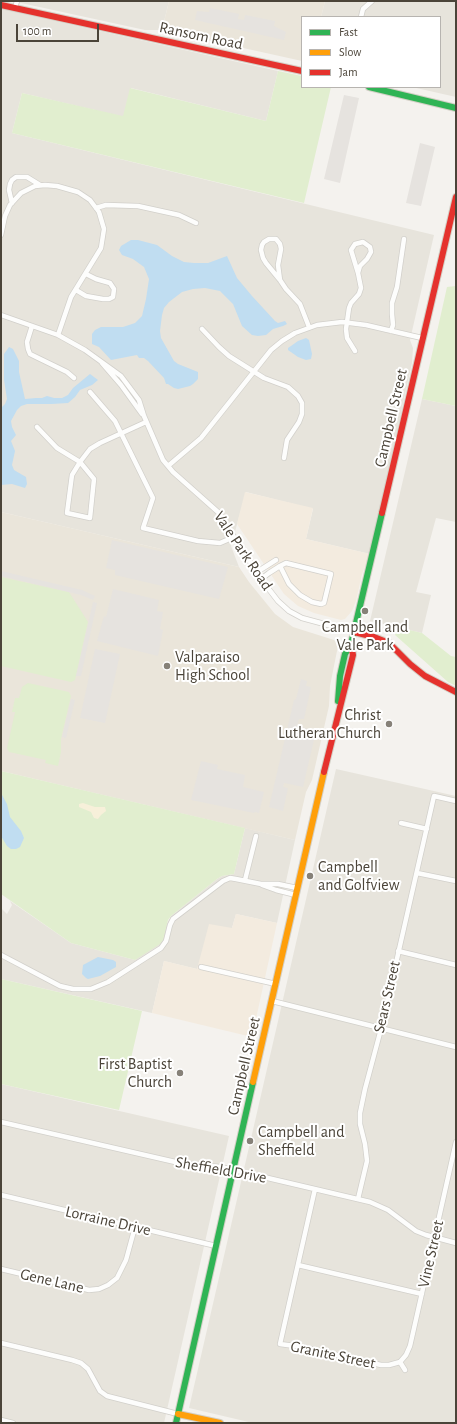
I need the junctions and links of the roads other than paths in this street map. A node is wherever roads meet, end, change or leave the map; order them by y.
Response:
1 (17, 1) edge
2 (372, 1) edge
3 (1, 5) edge
4 (15, 8) junction
5 (361, 16) edge
6 (301, 72) edge
7 (373, 88) edge
8 (456, 108) edge
9 (40, 186) junction
10 (456, 197) edge
11 (12, 203) junction
12 (96, 208) junction
13 (196, 223) dead end
14 (1, 235) edge
15 (404, 239) dead end
16 (358, 272) junction
17 (86, 274) junction
18 (280, 280) junction
19 (76, 290) junction
20 (1, 316) edge
21 (347, 322) junction
22 (32, 326) junction
23 (309, 327) junction
24 (202, 329) dead end
25 (391, 331) junction
26 (58, 335) junction
27 (422, 338) junction
28 (355, 351) dead end
29 (254, 371) junction
30 (74, 378) dead end
31 (90, 392) dead end
32 (146, 422) junction
33 (37, 427) dead end
34 (121, 433) junction
35 (284, 458) dead end
36 (80, 462) junction
37 (168, 466) junction
38 (234, 537) junction
39 (276, 560) dead end
40 (280, 566) junction
41 (257, 572) junction
42 (261, 578) junction
43 (354, 632) junction
44 (456, 692) edge
45 (456, 801) edge
46 (401, 823) dead end
47 (427, 829) junction
48 (256, 836) dead end
49 (416, 873) junction
50 (245, 880) junction
51 (456, 882) edge
52 (261, 884) junction
53 (297, 888) junction
54 (296, 895) junction
55 (398, 951) junction
56 (1, 955) edge
57 (456, 964) edge
58 (201, 967) dead end
59 (276, 984) junction
60 (272, 1001) junction
61 (381, 1029) junction
62 (456, 1047) edge
63 (1, 1122) edge
64 (456, 1142) edge
65 (234, 1170) junction
66 (315, 1189) junction
67 (1, 1195) edge
68 (358, 1199) junction
69 (135, 1227) junction
70 (435, 1238) junction
71 (456, 1243) edge
72 (216, 1246) junction
73 (298, 1265) junction
74 (1, 1269) edge
75 (422, 1294) junction
76 (1, 1343) edge
77 (400, 1362) junction
78 (405, 1370) dead end
79 (178, 1414) junction
80 (1, 1420) edge
81 (12, 1423) edge
82 (176, 1423) edge
83 (220, 1423) edge

1 - 4 street
2 - 5 street
3 - 4 main road, Ransom Road
4 - 6 main road, Ransom Road
7 - 8 main road
9 - 11 street
9 - 11 street
9 - 12 street
10 - 27 main road, Campbell Street
11 - 14 street
12 - 13 street
12 - 17 street
15 - 25 street
16 - 16 street
16 - 21 street
17 - 19 street
17 - 19 street
18 - 18 street
18 - 23 street
19 - 26 street
20 - 22 street, Vale Park Road
21 - 23 street
21 - 25 street
21 - 28 street
22 - 26 street, Vale Park Road
22 - 30 street
23 - 29 street
24 - 29 street
25 - 27 street
26 - 32 street, Vale Park Road
27 - 43 main road, Campbell Street
29 - 35 street
29 - 37 street
31 - 34 street
32 - 34 street
32 - 37 street, Vale Park Road
33 - 36 street
34 - 36 street
34 - 38 street
36 - 36 street
37 - 38 street, Vale Park Road
38 - 41 street, Vale Park Road
39 - 41 street
40 - 40 street
40 - 42 street
41 - 42 street, Vale Park Road
42 - 43 street, Vale Park Road
43 - 44 main road
43 - 53 main road, Campbell Street
45 - 47 street, Sears Street
46 - 47 street
47 - 49 street, Sears Street
48 - 50 street
49 - 51 street
49 - 55 street, Sears Street
50 - 52 street
50 - 56 street
52 - 53 street
52 - 54 street
53 - 54 main road, Campbell Street
54 - 59 main road, Campbell Street
55 - 57 street
55 - 61 street, Sears Street
58 - 59 street
59 - 60 main road, Campbell Street
60 - 61 street
60 - 65 main road, Campbell Street
61 - 62 street
61 - 68 street, Sears Street
63 - 65 street, Sheffield Drive
64 - 70 street, Vine Street
65 - 66 street, Sheffield Drive
65 - 72 main road, Campbell Street
66 - 68 street, Sheffield Drive
66 - 73 street
67 - 69 street, Lorraine Drive
68 - 70 street, Sheffield Drive
69 - 72 street, Lorraine Drive
69 - 74 street, Gene Lane
70 - 71 street, Sheffield Drive
70 - 75 street, Vine Street
72 - 79 main road, Campbell Street
73 - 75 street
73 - 77 street, Granite Street
75 - 77 street, Vine Street
76 - 79 street
77 - 78 street, Granite Street
79 - 82 main road, Campbell Street
79 - 83 main road
80 - 81 street

